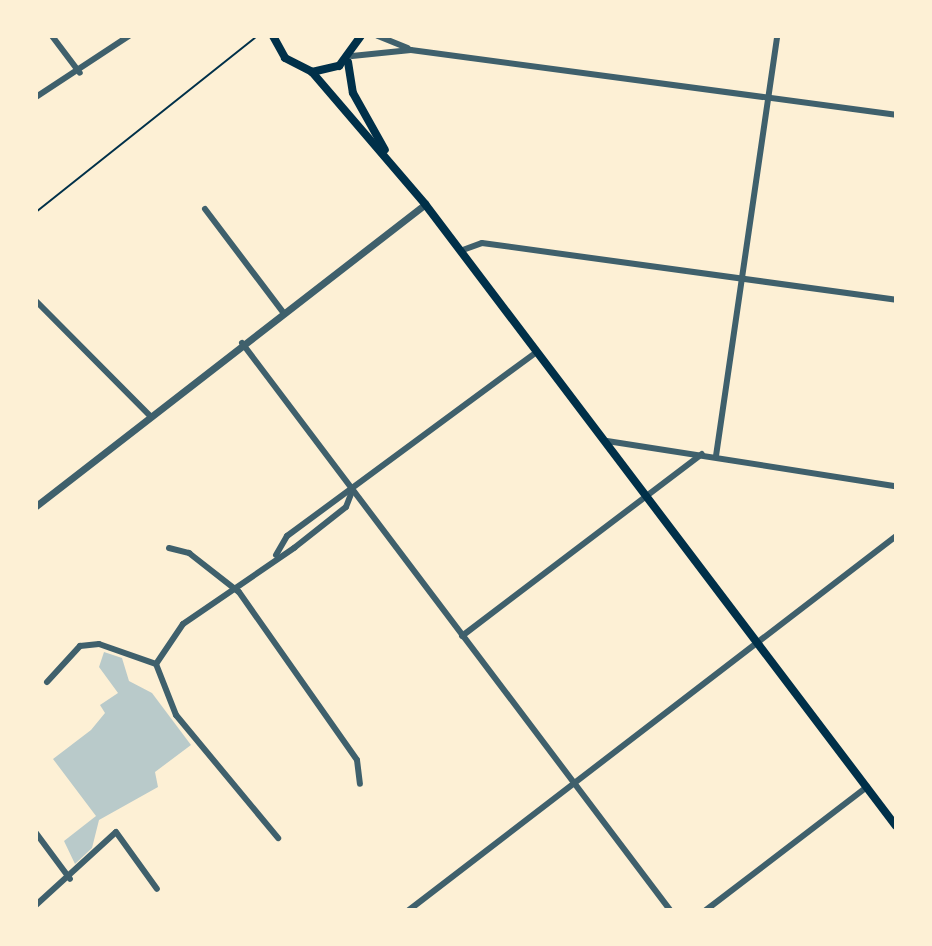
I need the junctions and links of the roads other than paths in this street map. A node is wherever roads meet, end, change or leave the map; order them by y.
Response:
1 (52, 36) edge
2 (129, 36) edge
3 (273, 36) edge
4 (361, 36) edge
5 (378, 36) edge
6 (777, 36) edge
7 (411, 50) junction
8 (352, 57) junction
9 (312, 72) junction
10 (80, 73) junction
11 (36, 97) edge
12 (769, 97) junction
13 (896, 115) edge
14 (390, 158) junction
15 (425, 204) junction
16 (205, 209) dead end
17 (460, 251) junction
18 (744, 280) junction
19 (896, 300) edge
20 (36, 301) edge
21 (283, 312) junction
22 (242, 343) junction
23 (537, 352) junction
24 (151, 417) junction
25 (607, 441) junction
26 (702, 454) junction
27 (716, 456) junction
28 (896, 486) edge
29 (352, 491) junction
30 (646, 494) junction
31 (36, 506) edge
32 (896, 536) edge
33 (169, 548) dead end
34 (276, 555) junction
35 (231, 588) junction
36 (462, 636) junction
37 (756, 640) junction
38 (156, 664) junction
39 (47, 682) dead end
40 (573, 783) junction
41 (360, 784) dead end
42 (867, 787) junction
43 (896, 825) edge
44 (36, 833) edge
45 (278, 838) dead end
46 (70, 879) junction
47 (157, 889) dead end
48 (36, 905) edge
49 (409, 910) edge
50 (670, 910) edge
51 (706, 910) edge

1 - 10 street
2 - 10 street
3 - 9 main road
4 - 8 main road
5 - 7 street
6 - 12 street
7 - 8 street
7 - 12 street
8 - 9 main road
8 - 14 main road
9 - 14 main road
10 - 11 street
12 - 13 street
12 - 18 street
14 - 15 main road
15 - 17 main road
15 - 21 street
16 - 21 street
17 - 18 street
17 - 23 main road
18 - 19 street
18 - 27 street
20 - 24 street
21 - 22 street
22 - 24 street
22 - 29 street
23 - 25 main road
23 - 29 street
24 - 31 street
25 - 26 street
25 - 30 main road
26 - 27 street
26 - 30 street
27 - 28 street
29 - 34 street
29 - 34 street
29 - 36 street
30 - 36 street
30 - 37 main road
32 - 37 street
33 - 35 street
34 - 35 street
35 - 38 street
35 - 41 street
36 - 40 street
37 - 40 street
37 - 42 main road
38 - 39 street
38 - 45 street
40 - 49 street
40 - 50 street
42 - 43 main road
42 - 51 street
44 - 46 street
46 - 47 street
46 - 48 street

